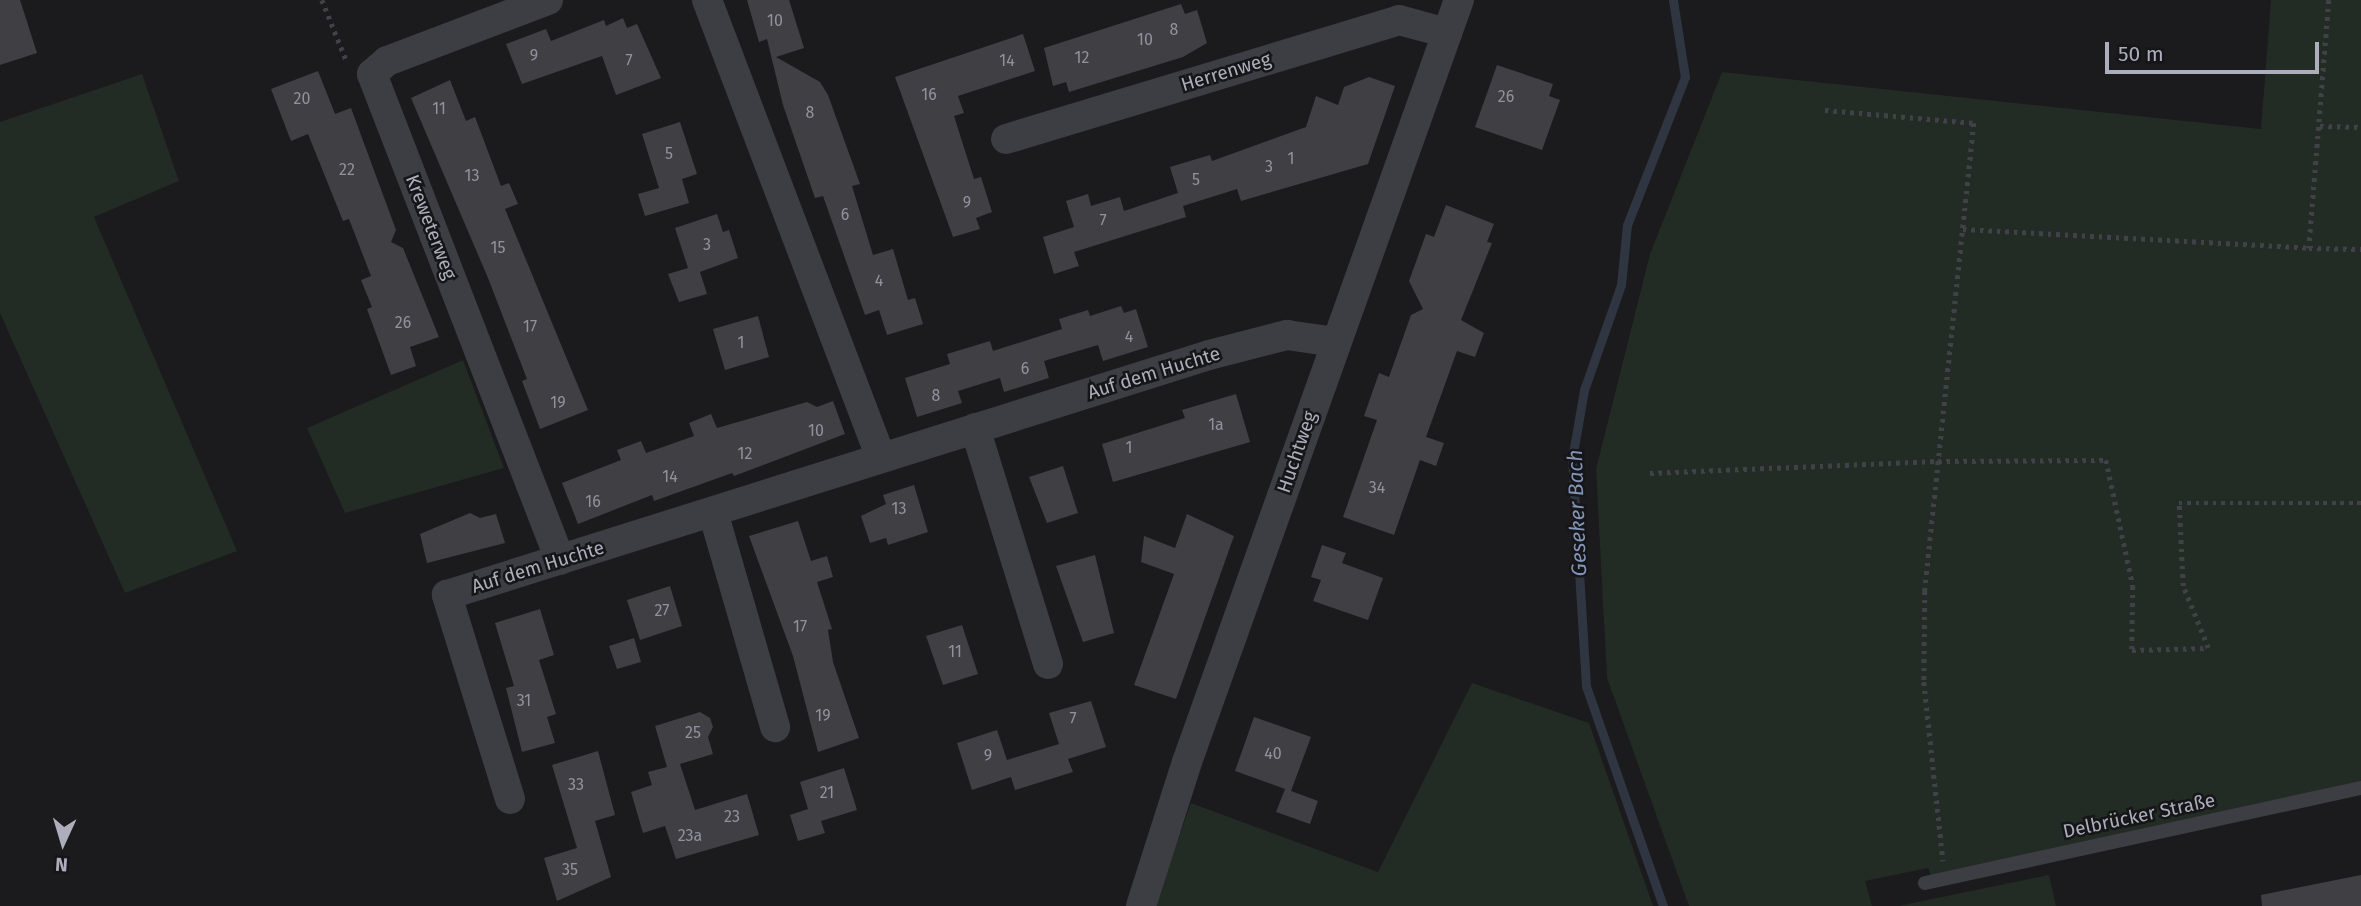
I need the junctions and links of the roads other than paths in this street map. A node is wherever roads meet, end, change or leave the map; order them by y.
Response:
1 (548, 0) edge
2 (707, 0) edge
3 (1459, 0) edge
4 (1447, 33) junction
5 (1006, 139) dead end
6 (1335, 342) junction
7 (975, 428) junction
8 (880, 457) junction
9 (713, 512) junction
10 (560, 560) junction
11 (1048, 664) dead end
12 (775, 727) dead end
13 (2361, 788) edge
14 (510, 799) dead end
15 (1925, 883) dead end
16 (1141, 906) edge

1 - 10 street, Kreweterweg
2 - 8 street
3 - 4 street, Huchtweg
4 - 5 street, Herrenweg
4 - 6 street, Huchtweg
6 - 7 street, Auf dem Huchte
6 - 16 street, Huchtweg
7 - 8 street, Auf dem Huchte
7 - 11 street
8 - 9 street, Auf dem Huchte
9 - 10 street, Auf dem Huchte
9 - 12 street
10 - 14 street, Auf dem Huchte
13 - 15 lane, Delbrücker Straße

